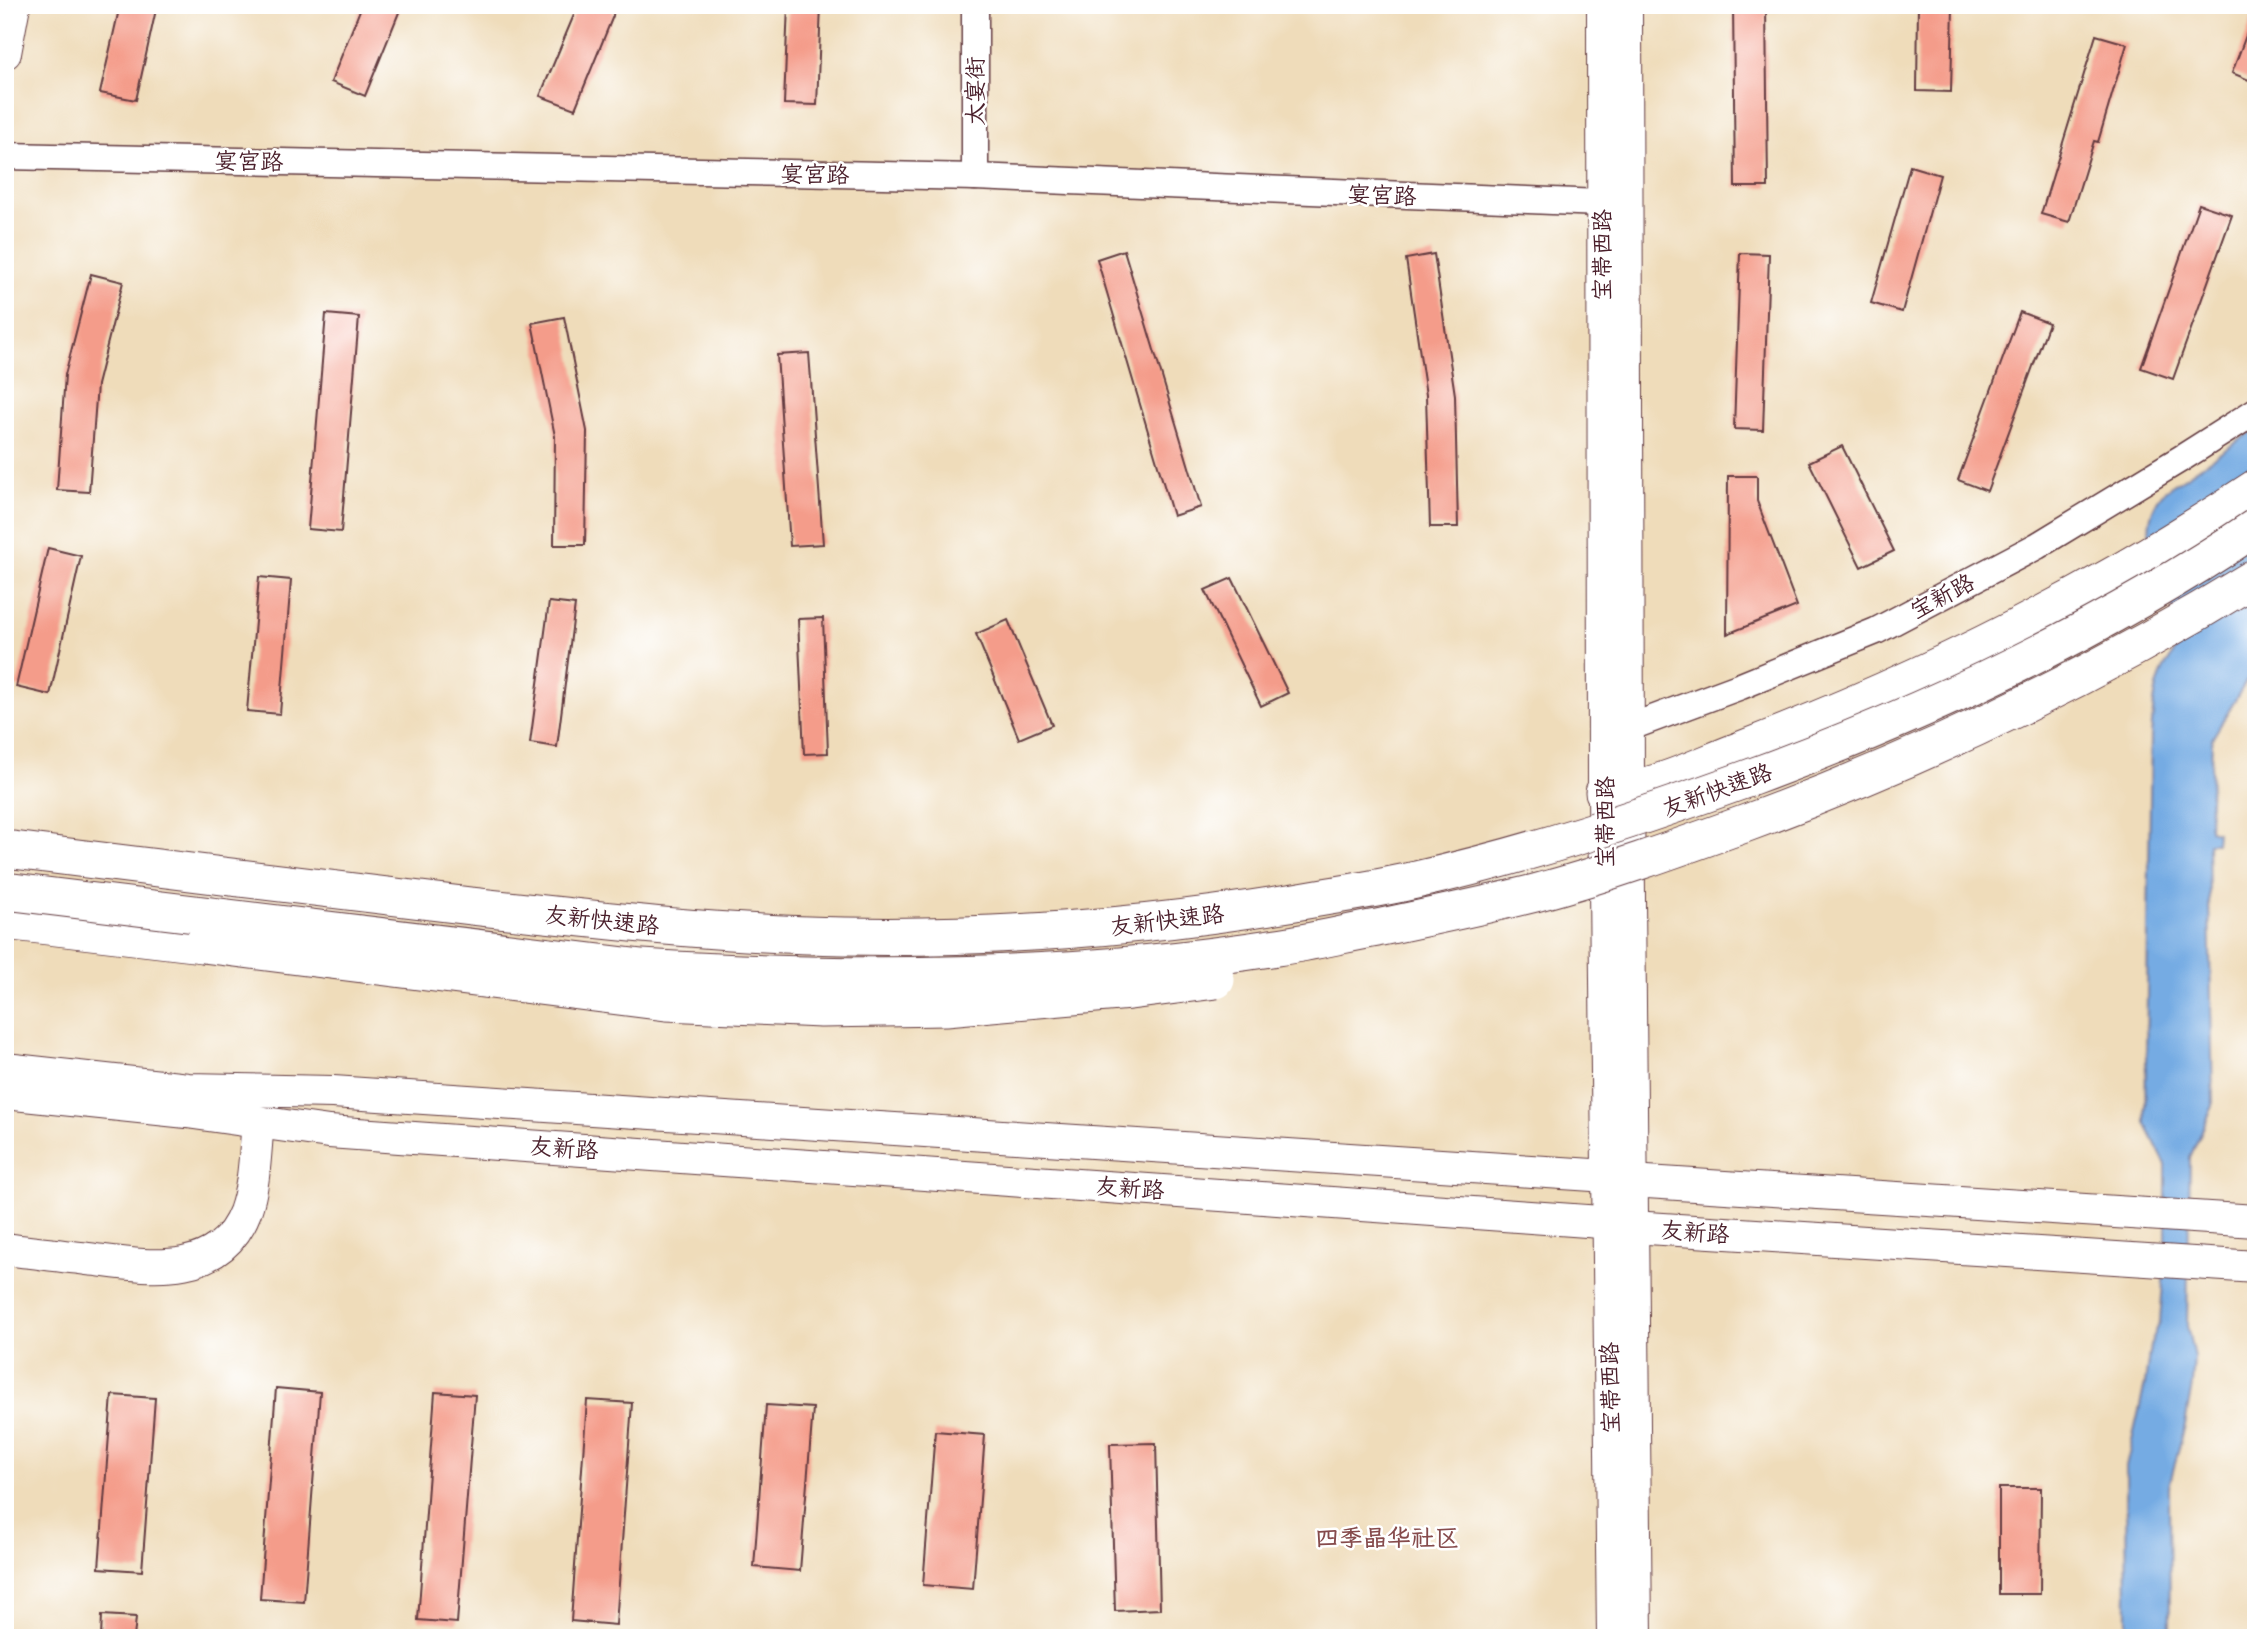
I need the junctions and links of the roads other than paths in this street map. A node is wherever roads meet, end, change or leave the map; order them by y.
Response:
1 (14, 5) edge
2 (975, 5) edge
3 (1603, 5) edge
4 (1626, 5) edge
5 (5, 53) edge
6 (5, 156) edge
7 (975, 177) junction
8 (1613, 204) junction
9 (2256, 411) edge
10 (2256, 488) edge
11 (2256, 527) edge
12 (2256, 577) edge
13 (1616, 728) junction
14 (1616, 792) junction
15 (5, 849) edge
16 (5, 891) edge
17 (1420, 919) junction
18 (5, 921) edge
19 (5, 1069) edge
20 (5, 1093) edge
21 (188, 1100) junction
22 (258, 1122) junction
23 (1619, 1179) junction
24 (2256, 1220) edge
25 (1620, 1225) junction
26 (5, 1249) edge
27 (2256, 1267) edge
28 (1613, 1638) edge
29 (1636, 1638) edge

1 - 5 main road
2 - 7 street, 太宴街
3 - 8 main road, 宝带西路
4 - 8 main road, 宝带西路
6 - 7 street, 宴宫路
7 - 8 street, 宴宫路
8 - 13 main road, 宝带西路
9 - 13 street, 宝新路
10 - 14 highway
11 - 15 highway, 友新快速路, bridge
12 - 17 highway, 友新快速路, bridge
13 - 14 main road, 宝带西路
14 - 23 main road, 宝带西路
16 - 17 highway, 友新快速路, bridge
17 - 18 highway, bridge
19 - 21 main road, 友新路
20 - 21 main road, 友新路
21 - 22 main road, 友新路
21 - 23 main road, 友新路
22 - 25 main road, 友新路
22 - 26 main road
23 - 24 main road, 友新路
23 - 25 main road, 宝带西路
25 - 27 main road, 友新路
25 - 28 main road, 宝带西路
25 - 29 main road, 宝带西路

